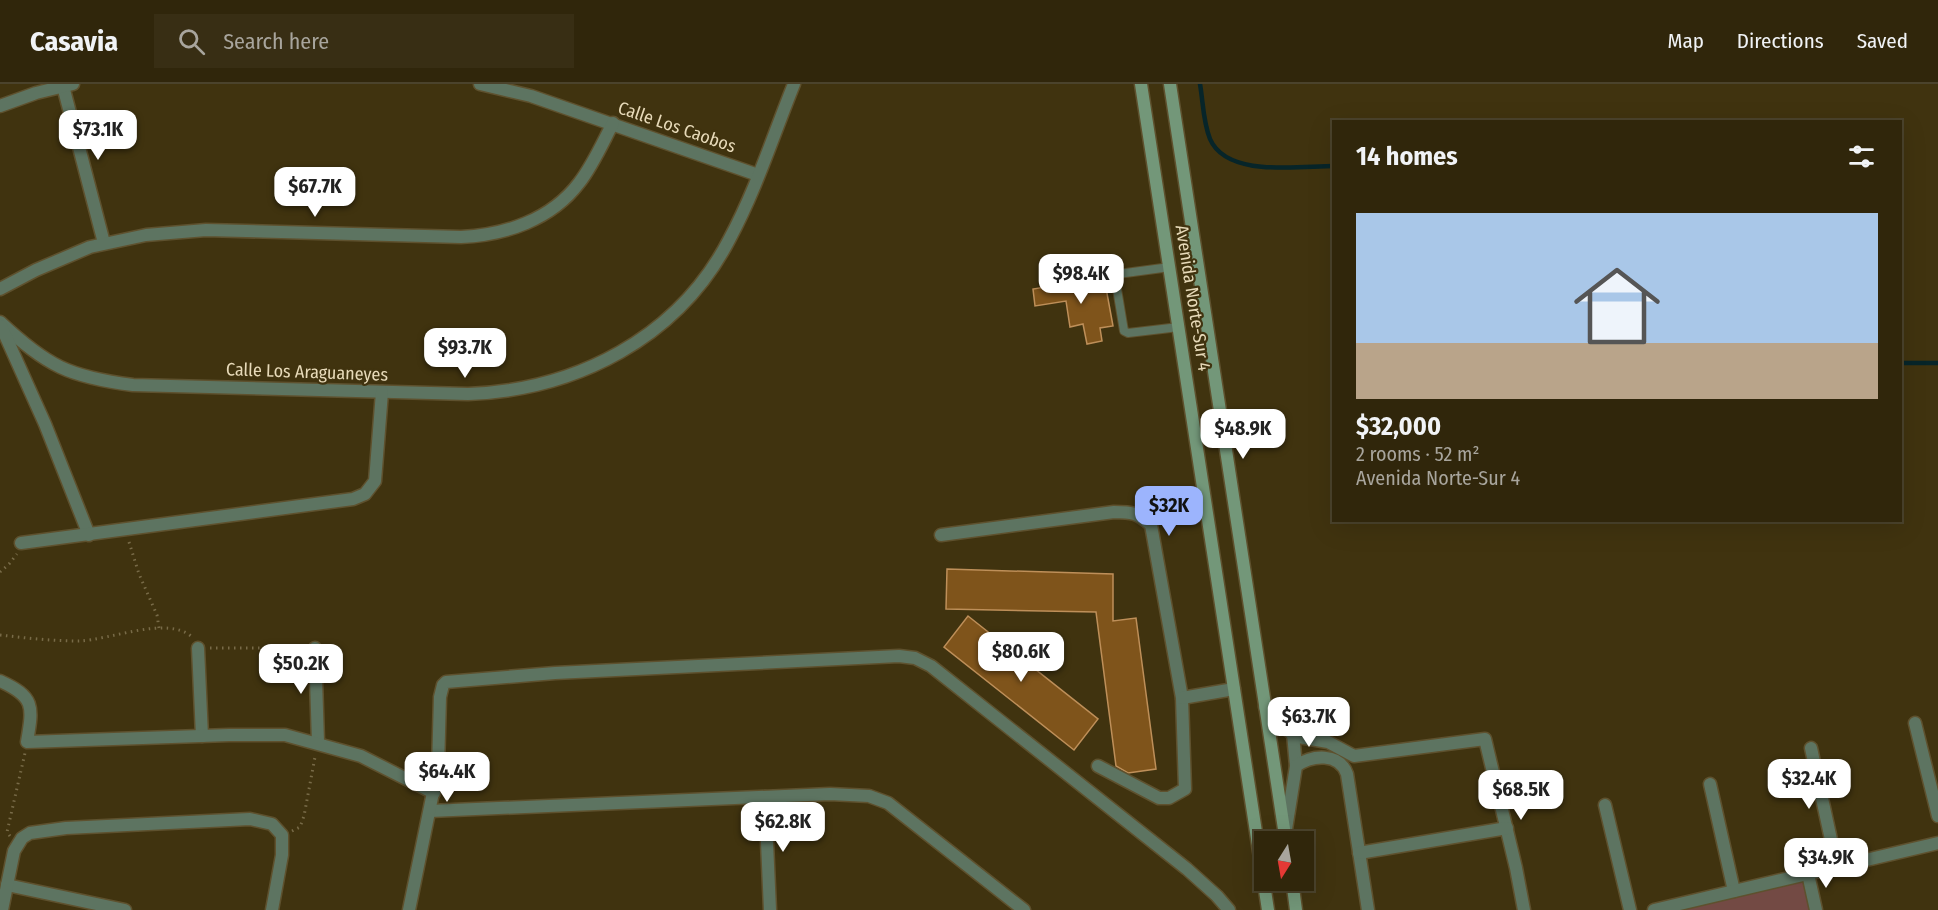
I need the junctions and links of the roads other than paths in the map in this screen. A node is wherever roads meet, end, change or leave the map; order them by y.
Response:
1 (480, 84) edge
2 (794, 84) edge
3 (1141, 84) edge
4 (1170, 84) edge
5 (68, 85) edge
6 (0, 106) edge
7 (613, 123) junction
8 (758, 175) junction
9 (104, 243) junction
10 (1170, 267) junction
11 (0, 289) edge
12 (0, 323) edge
13 (1179, 327) junction
14 (382, 392) junction
15 (89, 535) junction
16 (941, 535) dead end
17 (21, 543) road end
18 (198, 648) road end
19 (315, 648) road end
20 (0, 681) edge
21 (1234, 690) junction
22 (1182, 698) junction
23 (1265, 707) junction
24 (1916, 723) dead end
25 (1293, 734) junction
26 (202, 736) junction
27 (1328, 741) junction
28 (318, 742) junction
29 (1811, 748) dead end
30 (1328, 757) junction
31 (1098, 766) dead end
32 (1296, 766) junction
33 (1710, 784) dead end
34 (434, 793) junction
35 (765, 797) junction
36 (1605, 805) dead end
37 (430, 812) junction
38 (1938, 816) edge
39 (1507, 828) junction
40 (1284, 831) edge
41 (1286, 831) edge
42 (1938, 843) edge
43 (1359, 853) junction
44 (1836, 867) junction
45 (1808, 874) junction
46 (7, 885) junction
47 (1293, 891) edge
48 (1734, 891) junction
49 (2, 910) edge
50 (125, 910) edge
51 (272, 910) edge
52 (409, 910) edge
53 (770, 910) edge
54 (1024, 910) edge
55 (1229, 910) edge
56 (1268, 910) edge
57 (1296, 910) edge
58 (1368, 910) edge
59 (1524, 910) edge
60 (1630, 910) edge
61 (1654, 910) edge
62 (1816, 910) edge

1 - 7 street, Calle Los Caobos
2 - 8 street, Calle Los Araguaneyes
3 - 10 main road, Avenida Norte-Sur 4
4 - 23 main road, Avenida Norte-Sur 4
5 - 6 street
5 - 9 street
7 - 8 street, Calle Los Caobos
7 - 9 street
8 - 14 street, Calle Los Araguaneyes
9 - 11 street
10 - 13 main road, Avenida Norte-Sur 4
10 - 13 lane
12 - 14 street, Calle Los Araguaneyes
12 - 15 street
13 - 21 main road, Avenida Norte-Sur 4
14 - 15 street
15 - 17 street
16 - 22 street
18 - 26 street
19 - 28 street
20 - 26 street
21 - 22 street
21 - 56 main road, Avenida Norte-Sur 4
22 - 31 street
23 - 25 street
23 - 40 main road, Avenida Norte-Sur 4
24 - 38 street
25 - 27 street
25 - 32 street
26 - 28 street
27 - 30 street
27 - 39 street
28 - 34 street
29 - 44 street
30 - 32 street
30 - 43 street
32 - 41 street
33 - 48 street
34 - 37 street
34 - 55 street
35 - 37 street
35 - 53 street
35 - 54 street
36 - 60 street
37 - 52 street
39 - 43 street
39 - 59 street
42 - 44 street
43 - 58 street
44 - 45 street
45 - 48 street
45 - 62 street
46 - 49 street
46 - 50 street
46 - 51 street
47 - 57 main road
48 - 61 street

